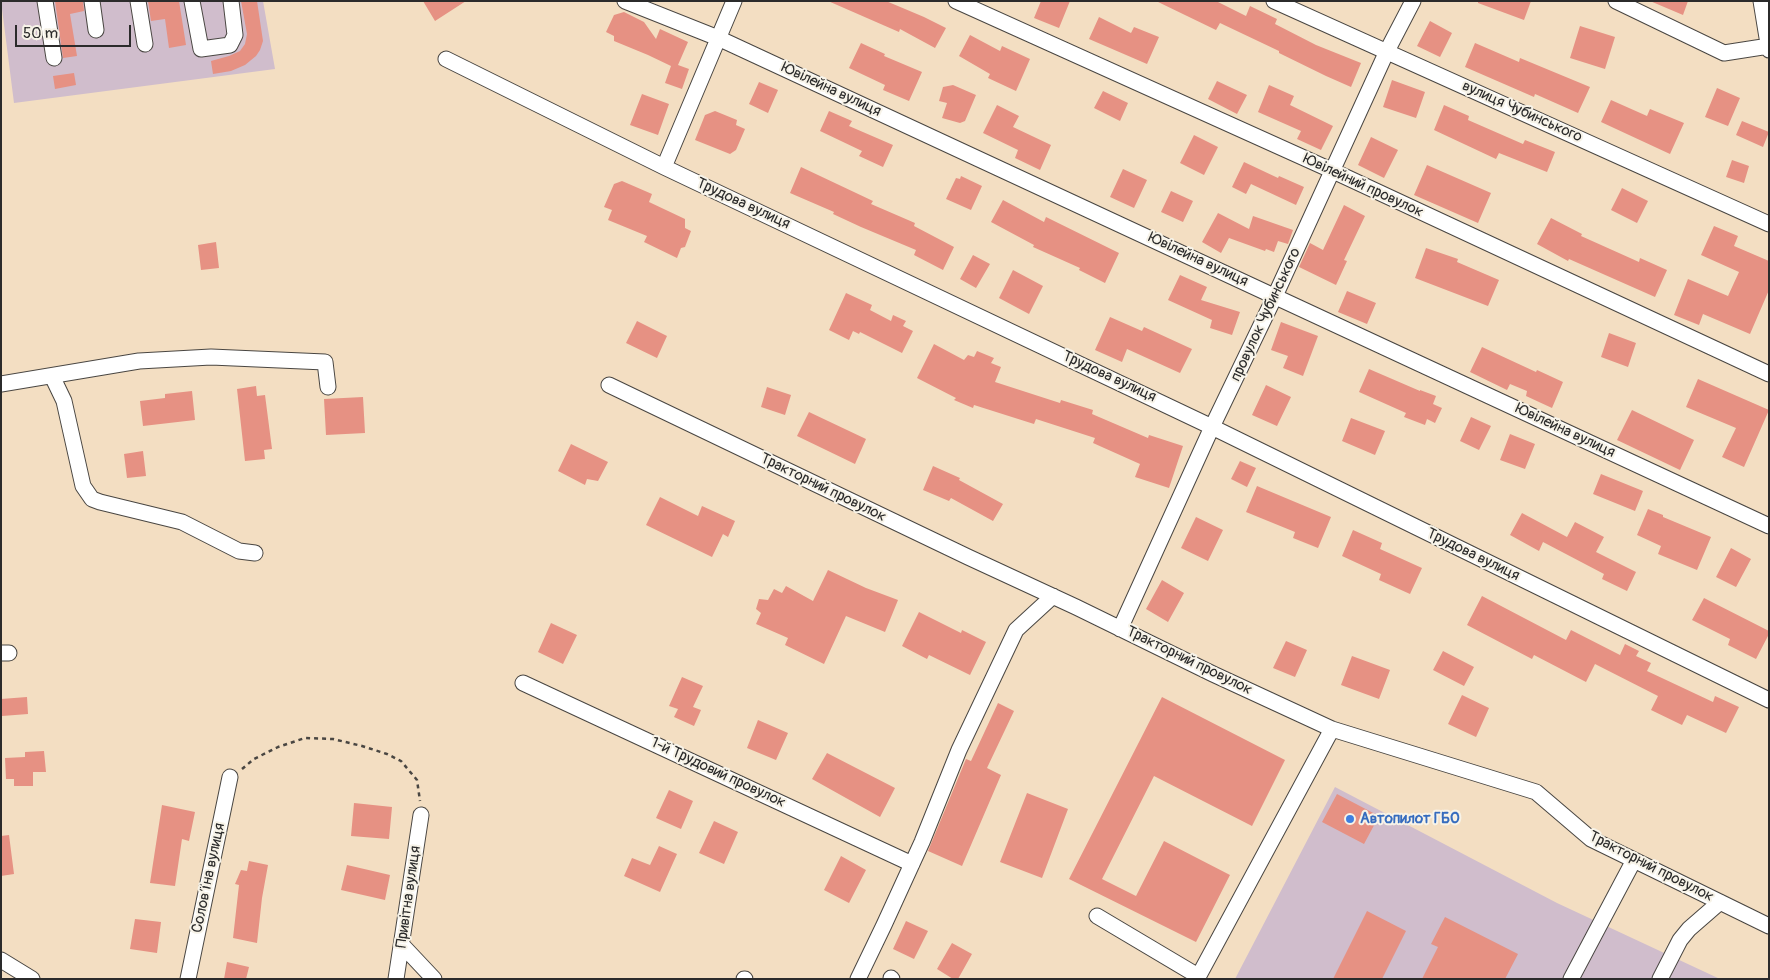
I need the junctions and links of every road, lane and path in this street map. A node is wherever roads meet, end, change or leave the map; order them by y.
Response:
1 (45, 1) edge
2 (92, 1) edge
3 (138, 1) edge
4 (192, 1) edge
5 (231, 1) edge
6 (625, 1) edge
7 (734, 1) edge
8 (956, 1) edge
9 (1274, 1) edge
10 (1413, 1) edge
11 (1616, 1) edge
12 (1760, 1) edge
13 (96, 30) dead end
14 (718, 38) junction
15 (145, 44) dead end
16 (1769, 48) edge
17 (1387, 51) junction
18 (54, 58) dead end
19 (446, 59) dead end
20 (664, 167) junction
21 (1333, 171) junction
22 (1769, 224) edge
23 (1276, 296) junction
24 (1769, 374) edge
25 (52, 376) junction
26 (1, 384) edge
27 (609, 385) dead end
28 (328, 387) dead end
29 (1212, 427) junction
30 (1769, 526) edge
31 (255, 553) dead end
32 (1053, 596) junction
33 (1120, 629) junction
34 (523, 683) dead end
35 (1769, 700) edge
36 (1332, 729) junction
37 (230, 777) joint
38 (421, 815) joint
39 (1634, 860) junction
40 (912, 864) junction
41 (1720, 902) junction
42 (1097, 916) dead end
43 (1769, 926) edge
44 (402, 945) junction
45 (1, 960) edge
46 (1198, 978) edge
47 (32, 979) edge
48 (188, 979) edge
49 (396, 979) edge
50 (434, 979) edge
51 (858, 979) edge
52 (1571, 979) edge
53 (1660, 979) edge

1 - 18 street
2 - 13 street
3 - 15 street
4 - 5 street
6 - 14 street, Ювілейна вулиця
7 - 14 street
8 - 21 street, Ювілейний провулок
9 - 17 street, вулиця Чубинського
10 - 17 street, провулок Чубинського
11 - 16 street
12 - 16 street
14 - 20 street
14 - 23 street, Ювілейна вулиця
17 - 21 street, провулок Чубинського
17 - 22 street, вулиця Чубинського
19 - 20 street, Трудова вулиця
20 - 29 street, Трудова вулиця
21 - 23 street, провулок Чубинського
21 - 24 street, Ювілейний провулок
23 - 29 street, провулок Чубинського
23 - 30 street, Ювілейна вулиця
25 - 26 street
25 - 28 street
25 - 31 street
27 - 32 street, Тракторний провулок
29 - 33 street, провулок Чубинського
29 - 35 street, Трудова вулиця
32 - 33 street, Тракторний провулок
32 - 40 street
33 - 36 street, Тракторний провулок
34 - 40 street, 1-й Трудовий провулок
36 - 39 street, Тракторний провулок
36 - 46 street
37 - 38 path
37 - 48 street, Соловʼїна вулиця
38 - 44 street, Привітна вулиця
39 - 41 street, Тракторний провулок
39 - 52 street
40 - 51 street
41 - 43 street, Тракторний провулок
41 - 53 street
42 - 46 street
44 - 49 street, Привітна вулиця
44 - 50 street
45 - 47 street

